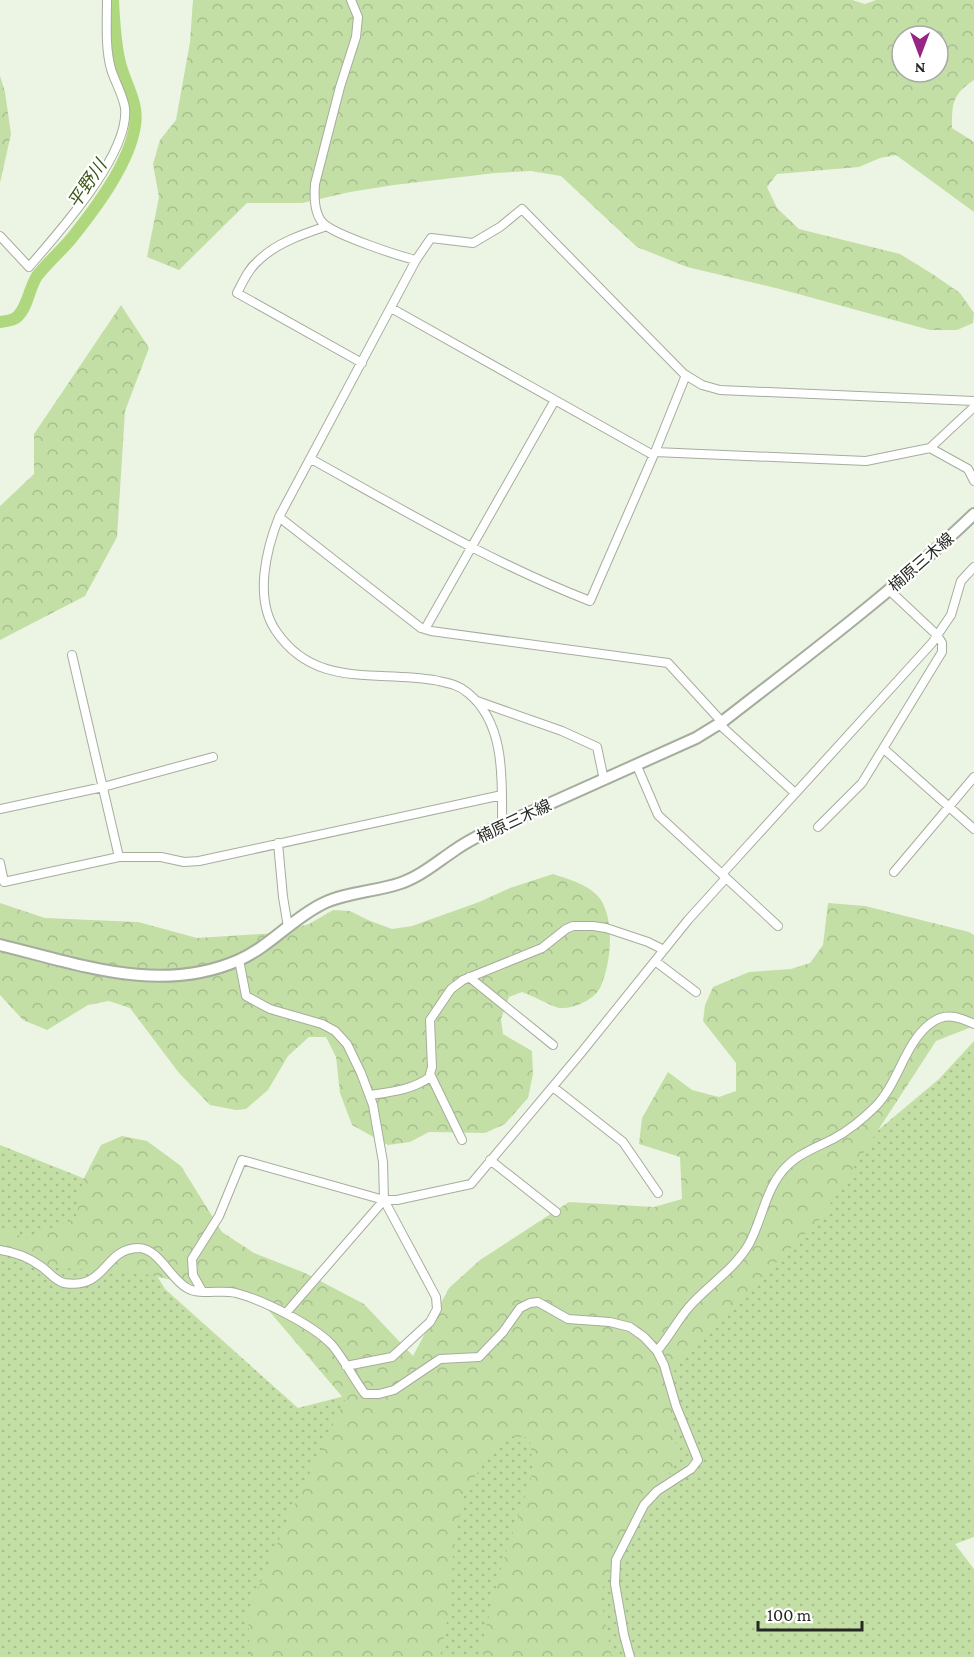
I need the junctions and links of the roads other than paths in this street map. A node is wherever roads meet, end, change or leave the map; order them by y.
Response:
1 (107, 0) edge
2 (351, 0) edge
3 (327, 226) junction
4 (0, 236) edge
5 (416, 260) junction
6 (391, 308) junction
7 (362, 363) junction
8 (686, 375) junction
9 (555, 400) junction
10 (974, 401) edge
11 (974, 407) edge
12 (930, 448) junction
13 (654, 454) junction
14 (311, 459) junction
15 (974, 481) edge
16 (974, 514) edge
17 (279, 517) junction
18 (471, 548) junction
19 (974, 567) edge
20 (889, 590) junction
21 (425, 629) junction
22 (937, 635) junction
23 (72, 655) dead end
24 (475, 701) junction
25 (720, 723) junction
26 (884, 749) junction
27 (213, 757) dead end
28 (637, 765) junction
29 (974, 777) edge
30 (604, 780) junction
31 (103, 787) junction
32 (795, 793) junction
33 (502, 795) junction
34 (949, 807) junction
35 (0, 809) edge
36 (502, 825) junction
37 (818, 827) dead end
38 (974, 829) edge
39 (278, 843) junction
40 (119, 857) junction
41 (0, 863) edge
42 (894, 872) dead end
43 (724, 876) junction
44 (778, 926) dead end
45 (288, 927) junction
46 (0, 945) edge
47 (664, 950) junction
48 (239, 960) junction
49 (656, 961) junction
50 (470, 977) junction
51 (696, 992) dead end
52 (974, 1024) edge
53 (553, 1045) dead end
54 (430, 1077) junction
55 (552, 1087) junction
56 (370, 1095) junction
57 (462, 1140) dead end
58 (490, 1160) junction
59 (658, 1193) dead end
60 (384, 1200) junction
61 (556, 1212) dead end
62 (0, 1250) edge
63 (202, 1291) junction
64 (286, 1313) junction
65 (657, 1351) junction
66 (346, 1366) junction
67 (630, 1657) edge

1 - 4 street
2 - 3 street
3 - 5 street
3 - 7 street
5 - 6 street
5 - 8 street
6 - 7 street
6 - 9 street
7 - 14 street
8 - 10 street
8 - 13 street
9 - 13 street
9 - 18 street
11 - 12 street
12 - 13 street
12 - 15 street
13 - 18 street
14 - 17 street
14 - 18 street
16 - 20 main road, 楠原三木線
17 - 21 street
17 - 24 street
18 - 21 street
19 - 22 street
20 - 22 street
20 - 25 main road, 楠原三木線
21 - 25 street
22 - 26 street
22 - 32 street
23 - 31 street
24 - 30 street
24 - 33 street
25 - 28 main road, 楠原三木線
25 - 32 street
26 - 34 street
26 - 37 street
27 - 31 street
28 - 30 main road, 楠原三木線
28 - 43 street
29 - 34 street
30 - 36 main road, 楠原三木線
31 - 35 street
31 - 40 street
32 - 43 street
33 - 36 street
33 - 39 street
34 - 38 street
34 - 42 street
36 - 45 main road, 楠原三木線
39 - 40 street
39 - 45 street
40 - 41 street
43 - 44 street
43 - 47 street
45 - 48 main road, 楠原三木線
46 - 48 main road, 楠原三木線
47 - 49 street
47 - 50 street
48 - 56 street
49 - 51 street
49 - 55 street
50 - 53 street
50 - 54 street
52 - 65 street
54 - 56 street
54 - 57 street
55 - 58 street
55 - 59 street
56 - 60 street
58 - 60 street
58 - 61 street
60 - 63 street
60 - 64 street
60 - 66 street
62 - 63 street
63 - 64 street
64 - 66 street
65 - 66 street
65 - 67 street

